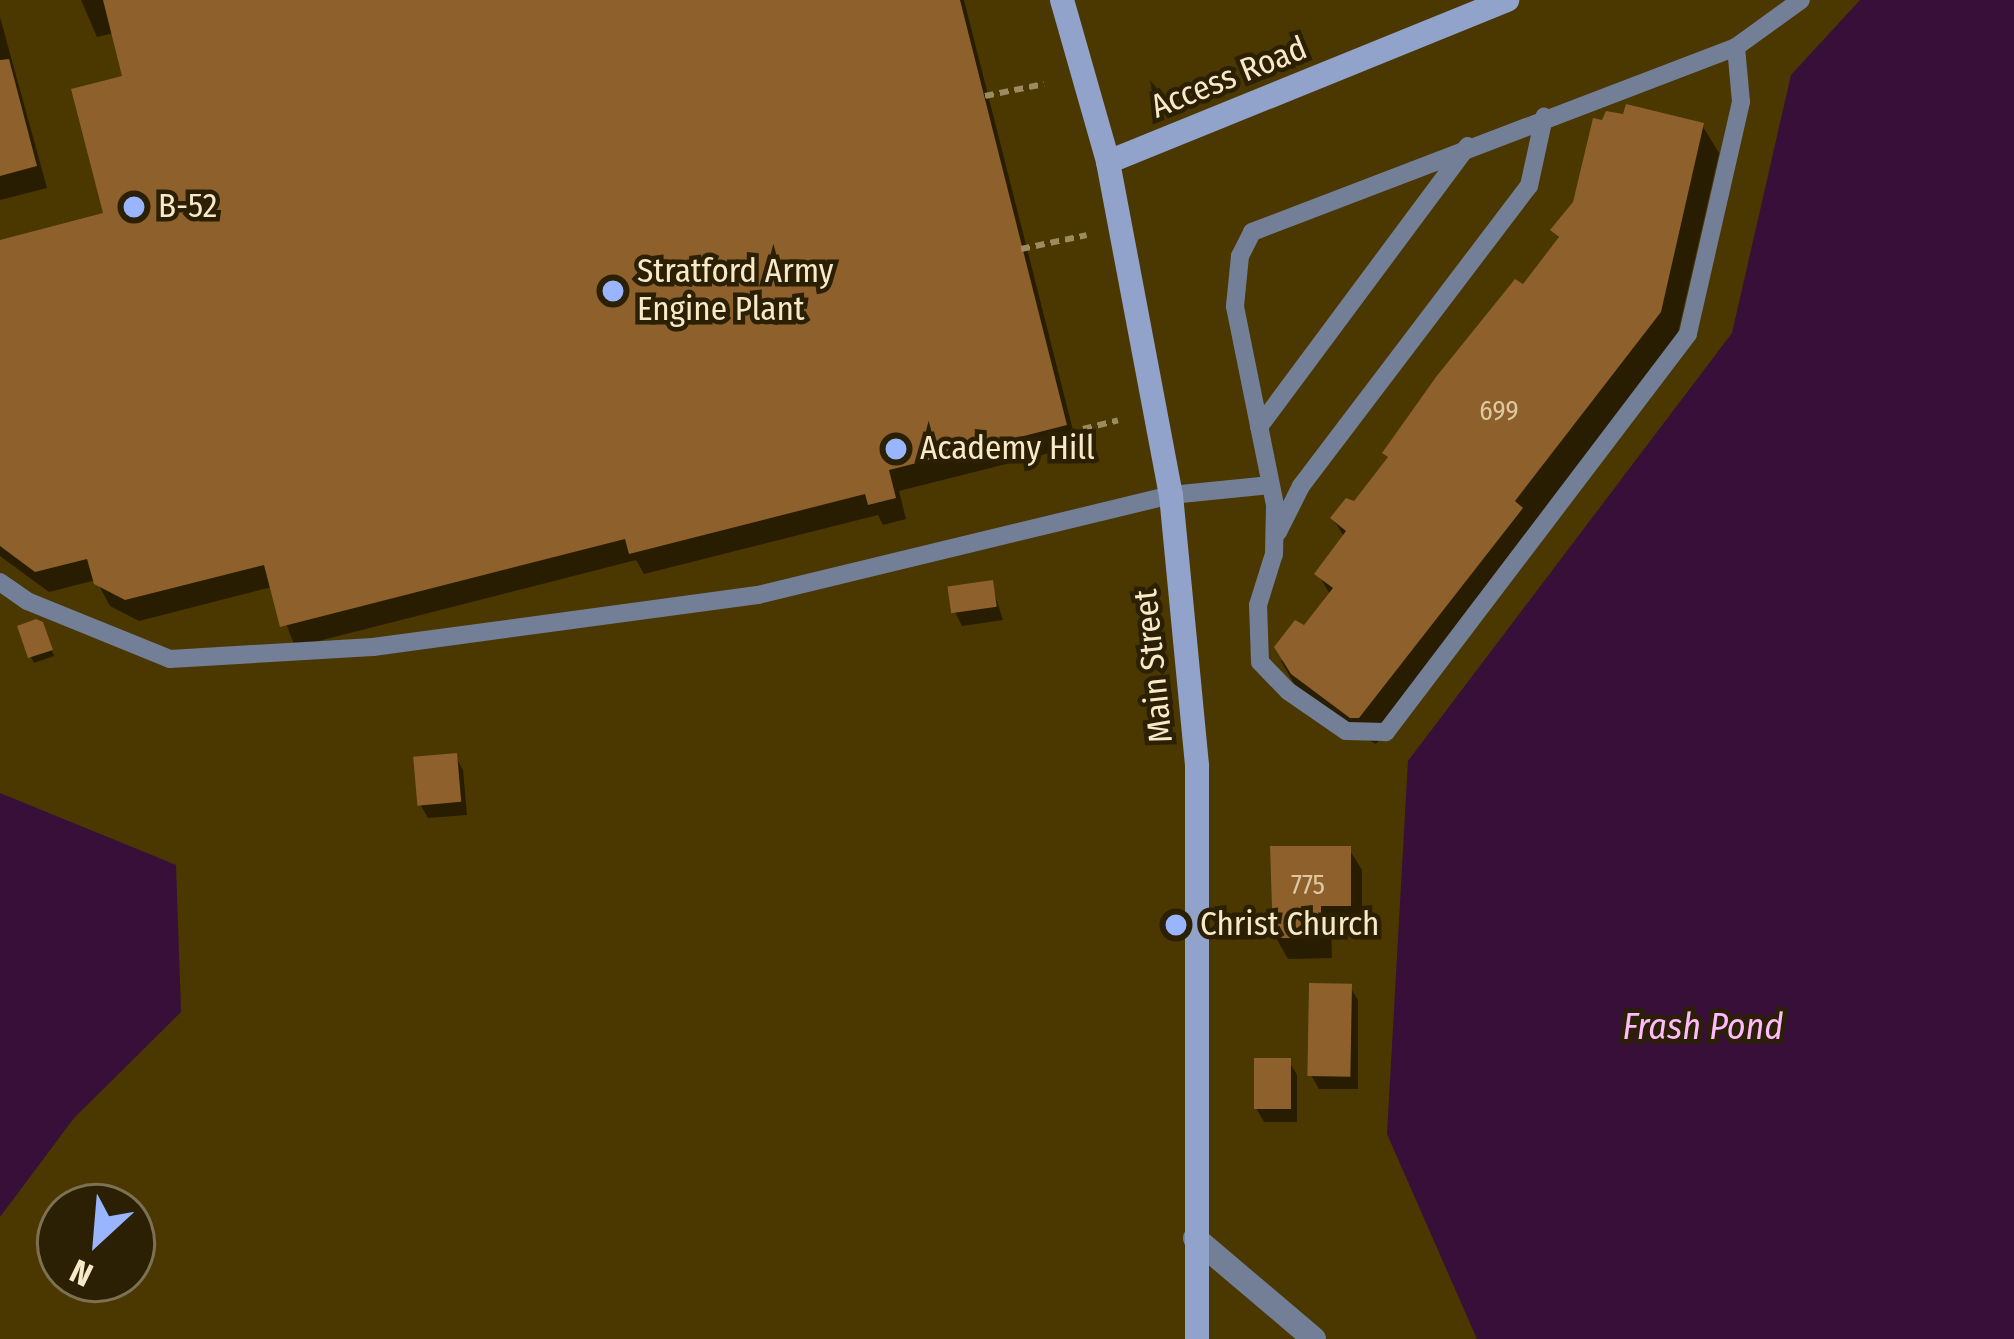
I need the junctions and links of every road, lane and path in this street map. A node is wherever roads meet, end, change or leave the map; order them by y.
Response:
1 (1062, 0) edge
2 (1508, 0) edge
3 (1801, 0) edge
4 (1736, 47) junction
5 (1044, 84) dead end
6 (985, 96) dead end
7 (1544, 117) junction
8 (1468, 146) junction
9 (1108, 163) junction
10 (1087, 235) dead end
11 (1022, 249) dead end
12 (1118, 421) dead end
13 (1259, 427) junction
14 (1083, 428) dead end
15 (1270, 484) junction
16 (1171, 495) junction
17 (1274, 541) junction
18 (0, 582) edge
19 (1195, 1238) junction
20 (1197, 1339) edge
21 (1314, 1339) edge

1 - 9 main road, Main Street
2 - 9 main road, Access Road
3 - 4 lane
4 - 7 lane
4 - 17 lane
5 - 6 path
7 - 8 lane
7 - 17 lane
8 - 13 lane
8 - 13 lane
9 - 16 main road, Main Street
10 - 11 path
12 - 14 path
13 - 15 lane
15 - 16 lane
15 - 17 lane
16 - 18 lane
16 - 19 main road, Main Street
19 - 20 main road, Main Street
19 - 21 street

